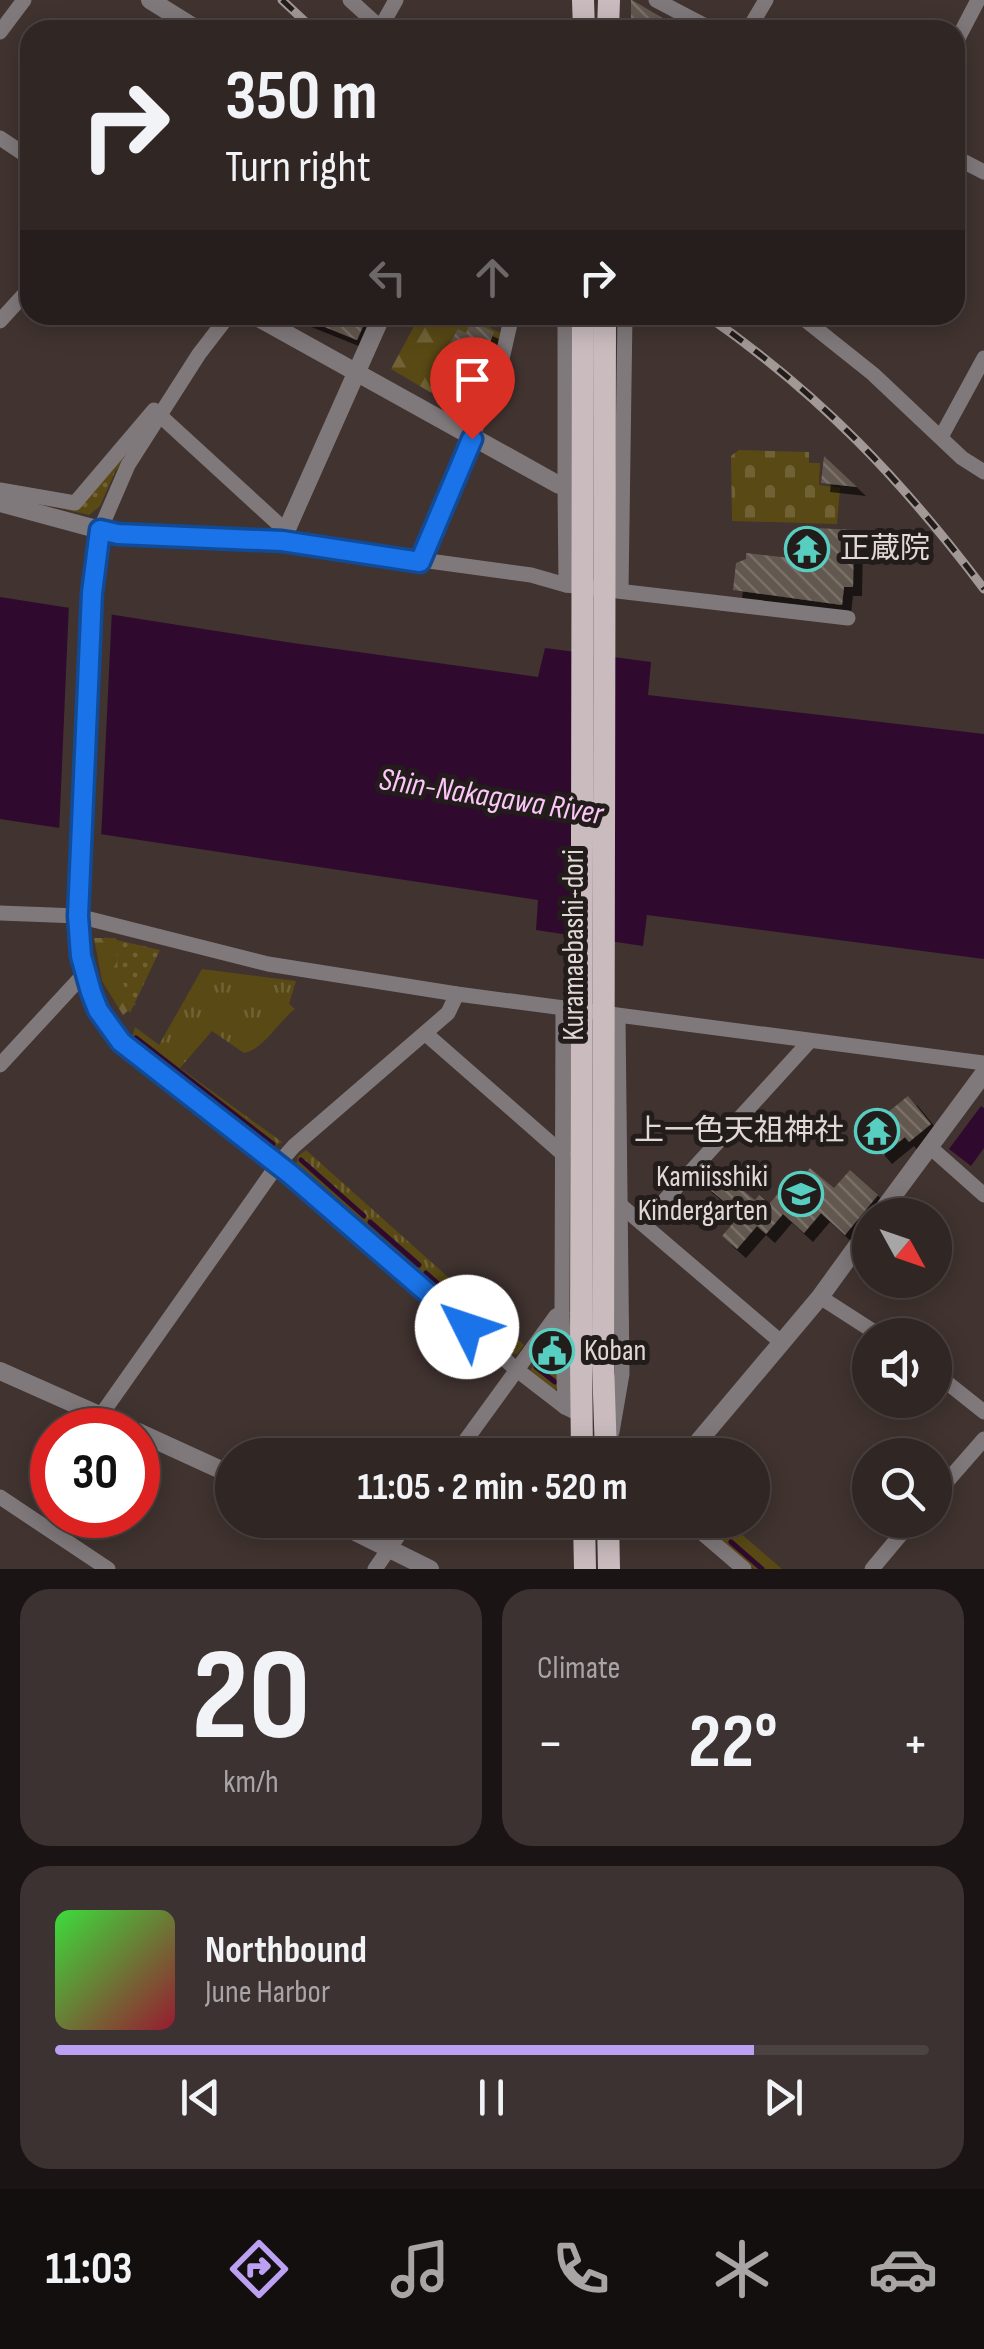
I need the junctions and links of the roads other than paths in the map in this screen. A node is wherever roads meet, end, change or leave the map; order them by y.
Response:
1 (24, 0) edge
2 (150, 0) edge
3 (350, 0) edge
4 (656, 0) edge
5 (978, 0) edge
6 (182, 20) edge
7 (371, 20) edge
8 (694, 20) edge
9 (965, 25) edge
10 (0, 32) edge
11 (20, 299) edge
12 (0, 322) edge
13 (221, 325) edge
14 (271, 325) edge
15 (378, 325) edge
16 (510, 325) edge
17 (566, 325) edge
18 (583, 325) edge
19 (604, 325) edge
20 (624, 325) edge
21 (816, 325) edge
22 (984, 358) edge
23 (357, 372) junction
24 (161, 415) junction
25 (941, 437) junction
26 (472, 439) junction
27 (984, 472) edge
28 (562, 486) junction
29 (0, 490) edge
30 (0, 503) edge
31 (100, 530) junction
32 (284, 536) junction
33 (420, 562) junction
34 (566, 584) junction
35 (621, 591) junction
36 (848, 618) dead end
37 (0, 912) edge
38 (78, 916) junction
39 (84, 974) junction
40 (457, 994) junction
41 (563, 1010) junction
42 (618, 1017) junction
43 (426, 1034) junction
44 (810, 1042) junction
45 (984, 1063) edge
46 (0, 1066) edge
47 (984, 1073) edge
48 (930, 1147) junction
49 (563, 1154) junction
50 (278, 1164) junction
51 (984, 1195) edge
52 (892, 1198) edge
53 (618, 1203) junction
54 (643, 1224) junction
55 (852, 1253) edge
56 (820, 1297) junction
57 (562, 1313) junction
58 (853, 1318) edge
59 (782, 1343) junction
60 (592, 1362) junction
61 (516, 1370) junction
62 (0, 1372) edge
63 (952, 1387) edge
64 (83, 1408) edge
65 (107, 1408) edge
66 (573, 1411) junction
67 (984, 1412) edge
68 (467, 1438) edge
69 (579, 1438) edge
70 (605, 1438) edge
71 (610, 1438) edge
72 (701, 1438) edge
73 (984, 1440) edge
74 (160, 1442) edge
75 (215, 1467) edge
76 (952, 1476) edge
77 (0, 1497) edge
78 (369, 1538) edge
79 (397, 1538) edge
80 (584, 1538) edge
81 (608, 1538) edge
82 (707, 1538) edge
83 (898, 1538) edge
84 (390, 1548) junction
85 (738, 1567) edge
86 (108, 1569) edge
87 (375, 1569) edge
88 (430, 1569) edge
89 (585, 1569) edge
90 (609, 1569) edge
91 (872, 1569) edge

1 - 10 street
2 - 6 street
3 - 7 street
4 - 8 street
5 - 9 street
11 - 12 street
13 - 24 street
14 - 23 street
15 - 23 street
16 - 26 street
17 - 28 street
18 - 60 main road, Kuramaebashi-dori, bridge
19 - 60 main road, Kuramaebashi-dori, bridge
20 - 35 street
21 - 25 street
22 - 25 street
23 - 26 street
23 - 32 street
24 - 29 street
24 - 31 street
24 - 32 street
25 - 27 street
26 - 28 street
26 - 33 street
28 - 34 street
30 - 31 street
31 - 32 street
31 - 38 street
32 - 33 street
33 - 34 street
34 - 35 street
35 - 36 street
37 - 38 street
38 - 39 street
38 - 40 street
39 - 46 street
39 - 50 street
40 - 41 street
40 - 43 street
41 - 42 street
41 - 49 street
42 - 44 street
42 - 53 street
43 - 49 street
43 - 50 street
44 - 45 street
44 - 54 street
47 - 48 street
48 - 51 street
48 - 52 street
49 - 57 street
50 - 61 street
50 - 65 street
53 - 54 street
53 - 71 street
54 - 59 street
55 - 56 street
56 - 58 street
56 - 59 street
57 - 61 street
57 - 66 street
59 - 72 street
60 - 66 main road, Kuramaebashi-dori
60 - 70 main road, Kuramaebashi-dori
61 - 66 street
61 - 68 street
62 - 64 street
63 - 67 street
66 - 69 main road, Kuramaebashi-dori
73 - 76 street
74 - 75 street
77 - 86 street
78 - 84 street
79 - 84 street
80 - 89 main road
81 - 90 main road
82 - 85 street
83 - 91 street
84 - 87 street
84 - 88 street

